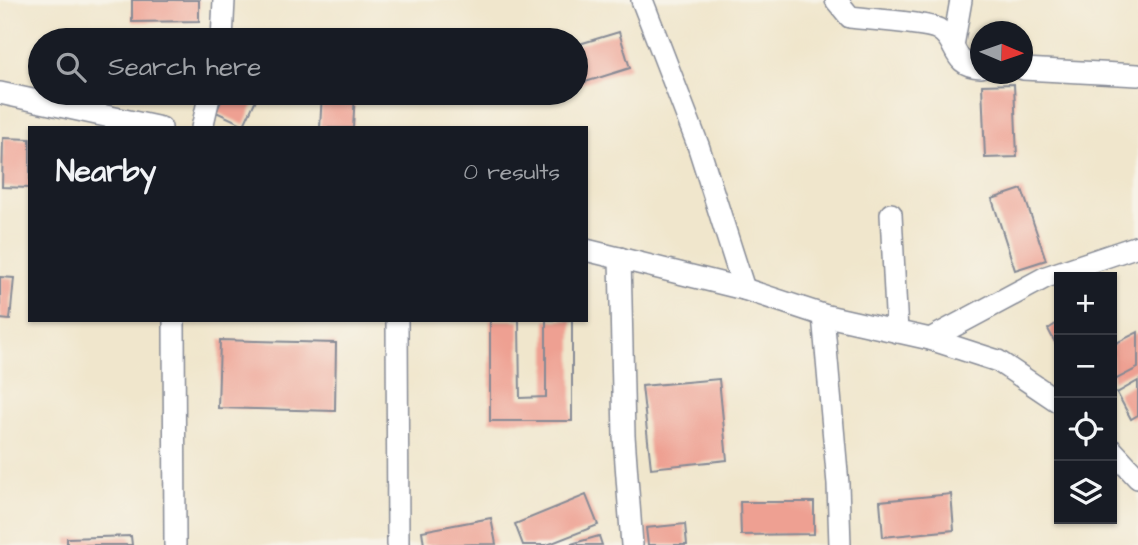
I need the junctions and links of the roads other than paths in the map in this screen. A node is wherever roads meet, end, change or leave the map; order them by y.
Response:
1 (224, 0) edge
2 (642, 0) edge
3 (836, 0) edge
4 (961, 0) edge
5 (223, 28) edge
6 (953, 46) junction
7 (970, 66) edge
8 (1033, 70) edge
9 (1138, 75) edge
10 (0, 93) edge
11 (28, 99) edge
12 (55, 105) edge
13 (207, 105) edge
14 (152, 126) edge
15 (202, 126) edge
16 (891, 214) dead end
17 (1138, 246) edge
18 (588, 250) edge
19 (620, 258) junction
20 (744, 289) junction
21 (823, 315) junction
22 (174, 322) edge
23 (397, 322) edge
24 (897, 332) junction
25 (929, 339) junction
26 (1054, 399) edge
27 (1117, 455) edge
28 (1138, 478) edge
29 (175, 545) edge
30 (398, 545) edge
31 (632, 545) edge
32 (840, 545) edge

1 - 5 street
2 - 20 street
3 - 6 street
4 - 6 street
6 - 7 street
8 - 9 street
10 - 11 street
12 - 14 street
13 - 15 street
16 - 24 street
17 - 25 street
18 - 19 street
19 - 20 street
19 - 31 street
20 - 21 street
21 - 24 street
21 - 32 street
22 - 29 street
23 - 30 street
24 - 25 street
25 - 26 street
27 - 28 street

